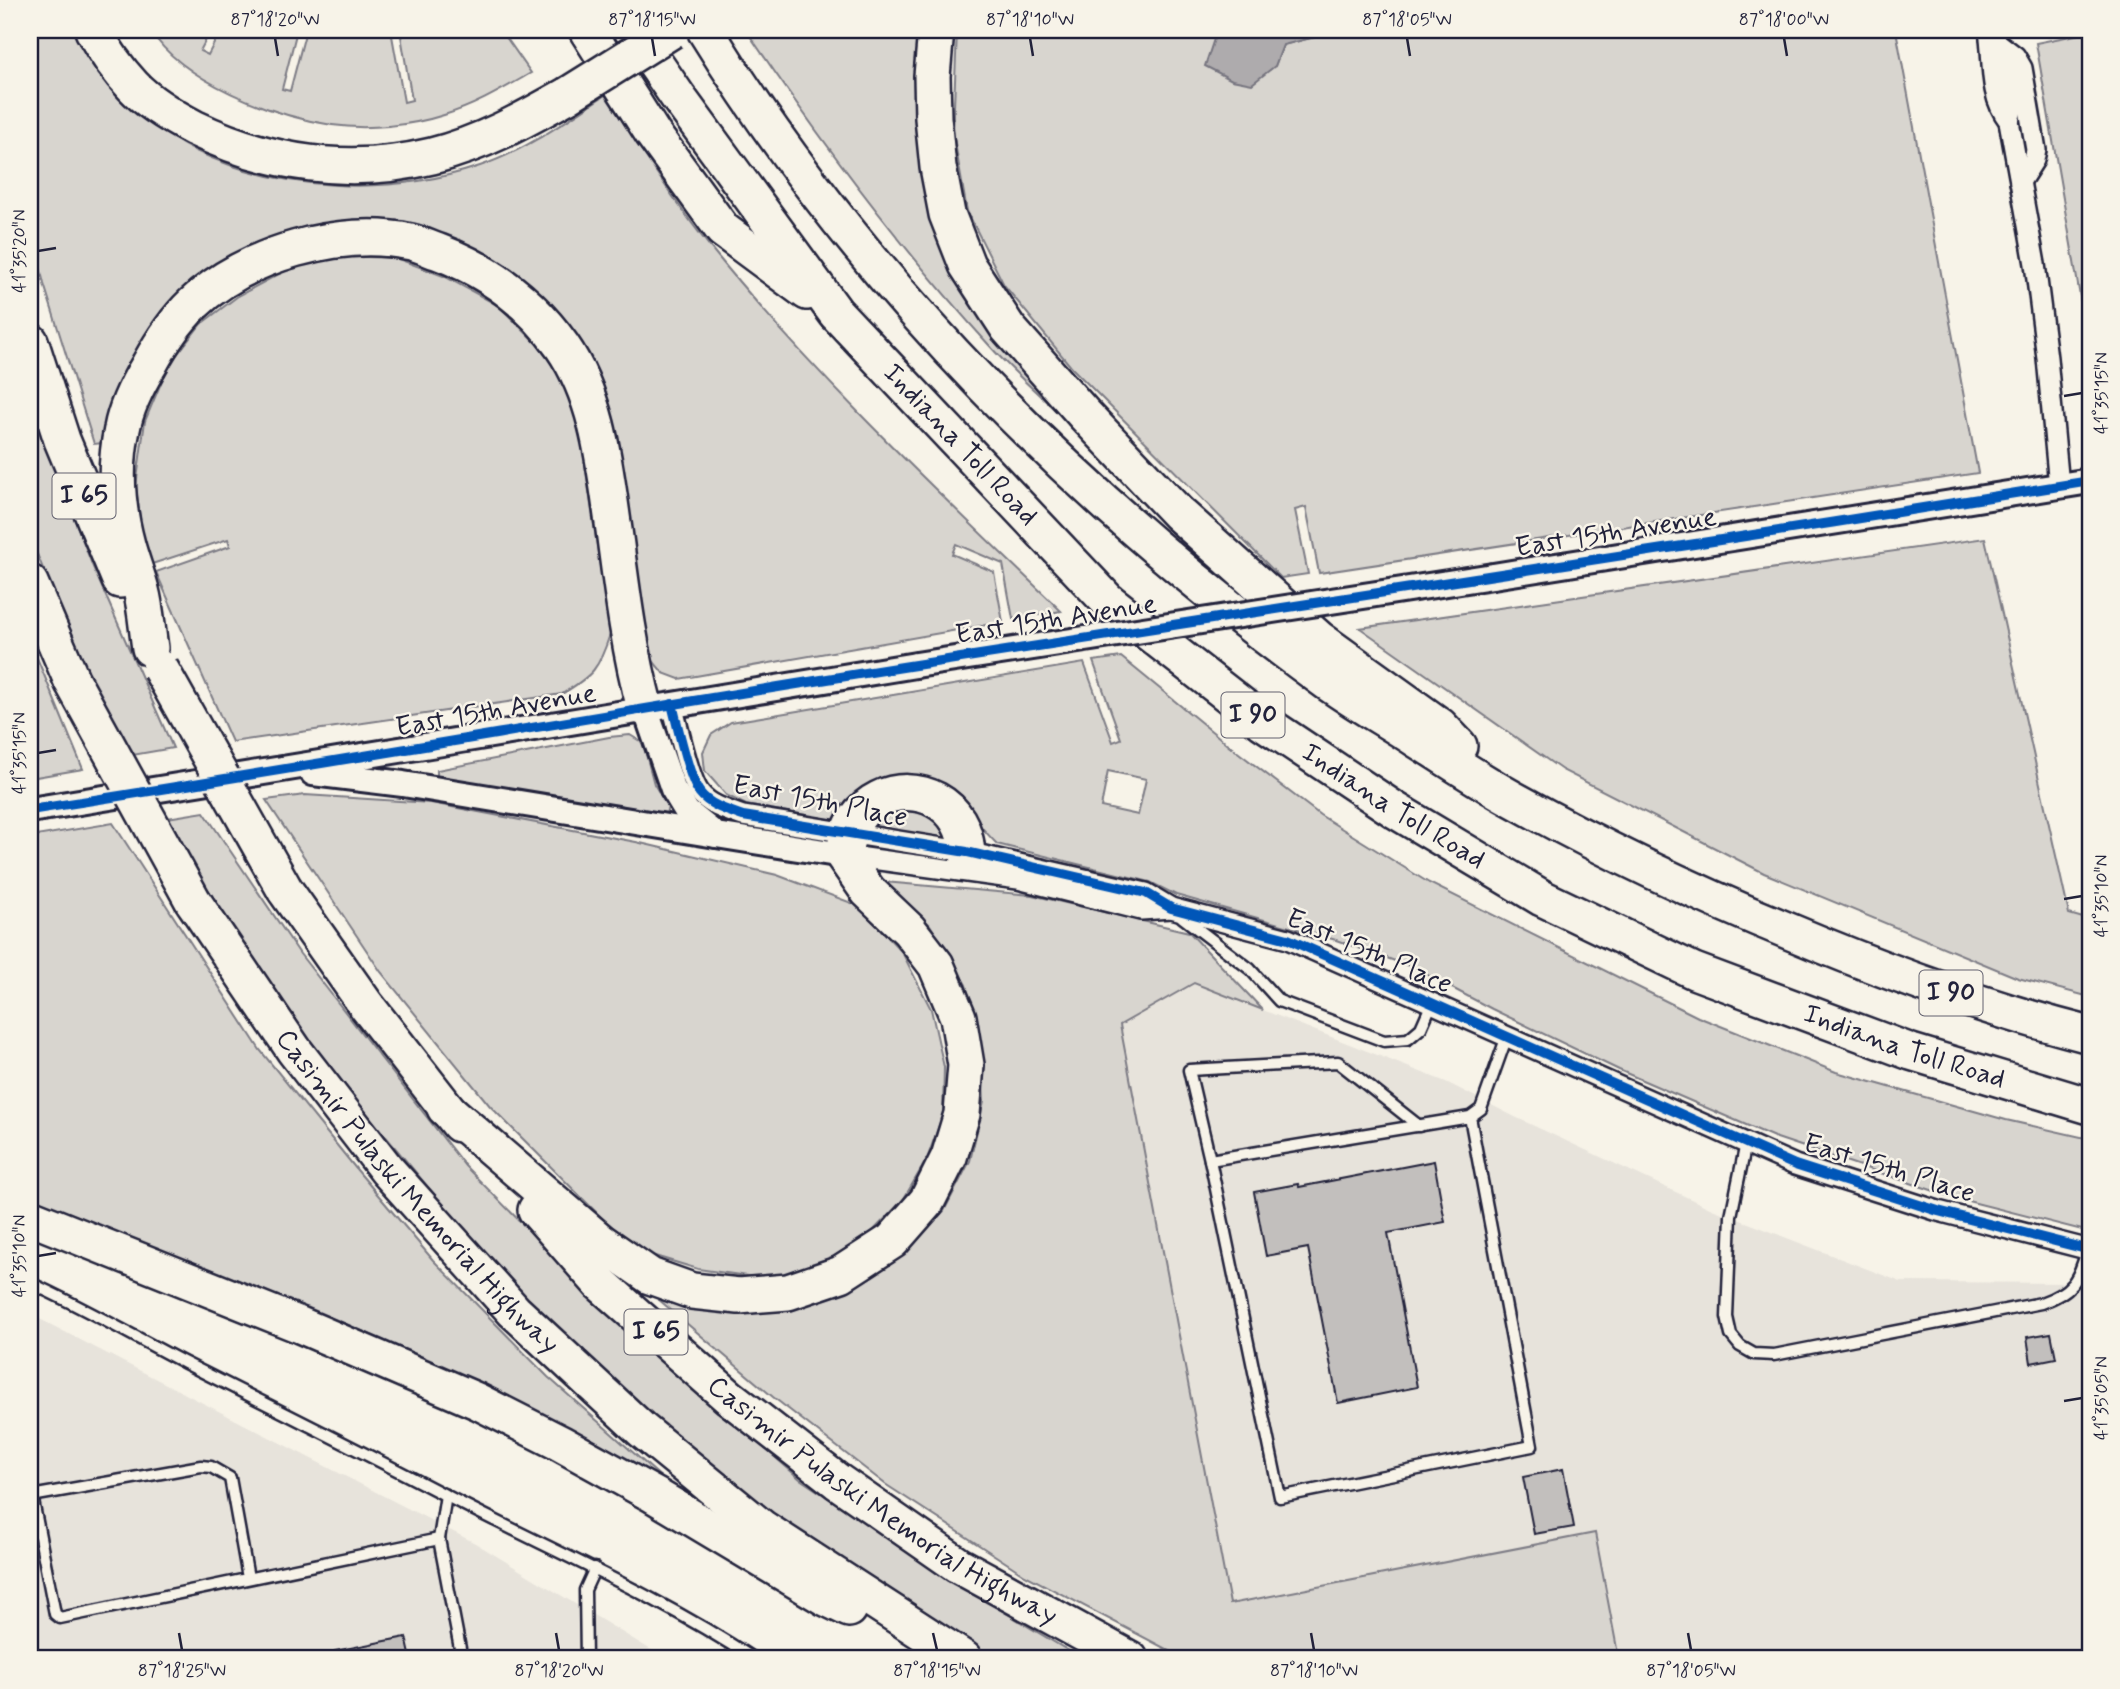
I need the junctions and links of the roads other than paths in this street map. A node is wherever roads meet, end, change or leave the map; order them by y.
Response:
1 (93, 30) edge
2 (117, 30) edge
3 (587, 30) edge
4 (633, 30) edge
5 (672, 30) edge
6 (705, 30) edge
7 (936, 30) edge
8 (1994, 38) edge
9 (562, 87) junction
10 (2020, 182) junction
11 (836, 313) junction
12 (30, 341) edge
13 (2090, 481) edge
14 (2059, 486) junction
15 (30, 583) edge
16 (155, 658) junction
17 (659, 706) junction
18 (288, 770) junction
19 (1511, 798) junction
20 (30, 810) edge
21 (716, 835) junction
22 (846, 844) junction
23 (967, 852) junction
24 (1171, 908) junction
25 (1432, 1003) junction
26 (2090, 1035) edge
27 (1507, 1037) junction
28 (2090, 1106) edge
29 (445, 1108) junction
30 (1470, 1117) junction
31 (1419, 1126) junction
32 (1746, 1143) junction
33 (1210, 1160) junction
34 (30, 1217) edge
35 (2089, 1250) edge
36 (30, 1283) edge
37 (446, 1495) junction
38 (439, 1539) junction
39 (594, 1568) junction
40 (248, 1578) junction
41 (462, 1659) edge
42 (586, 1659) edge
43 (754, 1659) edge
44 (954, 1659) edge
45 (964, 1659) edge
46 (1130, 1659) edge

1 - 9 highway
2 - 9 highway
3 - 11 highway
4 - 9 highway
4 - 11 highway, Indiana Toll Road / I 90
5 - 9 highway, bridge
6 - 19 highway, Indiana Toll Road / I 90
7 - 19 highway
8 - 10 street
8 - 10 street
10 - 14 street
11 - 28 highway, Indiana Toll Road / I 90
12 - 16 highway, Casimir Pulaski Memorial Highway / I 65
13 - 14 street, East 15th Avenue
14 - 17 street, East 15th Avenue, bridge
15 - 45 highway, Casimir Pulaski Memorial Highway, bridge
16 - 17 highway
16 - 29 highway, Casimir Pulaski Memorial Highway / I 65, bridge
17 - 18 street, East 15th Avenue
17 - 21 street, East 15th Place
17 - 22 street, East 15th Place
18 - 20 street, East 15th Avenue
18 - 21 street
19 - 26 highway, Indiana Toll Road / I 90
21 - 22 street, East 15th Place
22 - 23 street, East 15th Place
22 - 23 highway
22 - 24 street, East 15th Place
22 - 29 highway
23 - 24 street, East 15th Place
24 - 25 street, East 15th Place
24 - 25 lane
25 - 27 street, East 15th Place
27 - 30 lane
27 - 32 street, East 15th Place
29 - 46 highway, Casimir Pulaski Memorial Highway / I 65
30 - 31 lane
30 - 33 lane
31 - 33 lane
31 - 33 lane
32 - 35 street, East 15th Place
32 - 35 lane
34 - 44 highway
36 - 37 lane
37 - 38 lane
37 - 39 lane
38 - 40 lane
38 - 41 lane
39 - 42 lane
39 - 43 lane
40 - 40 lane

